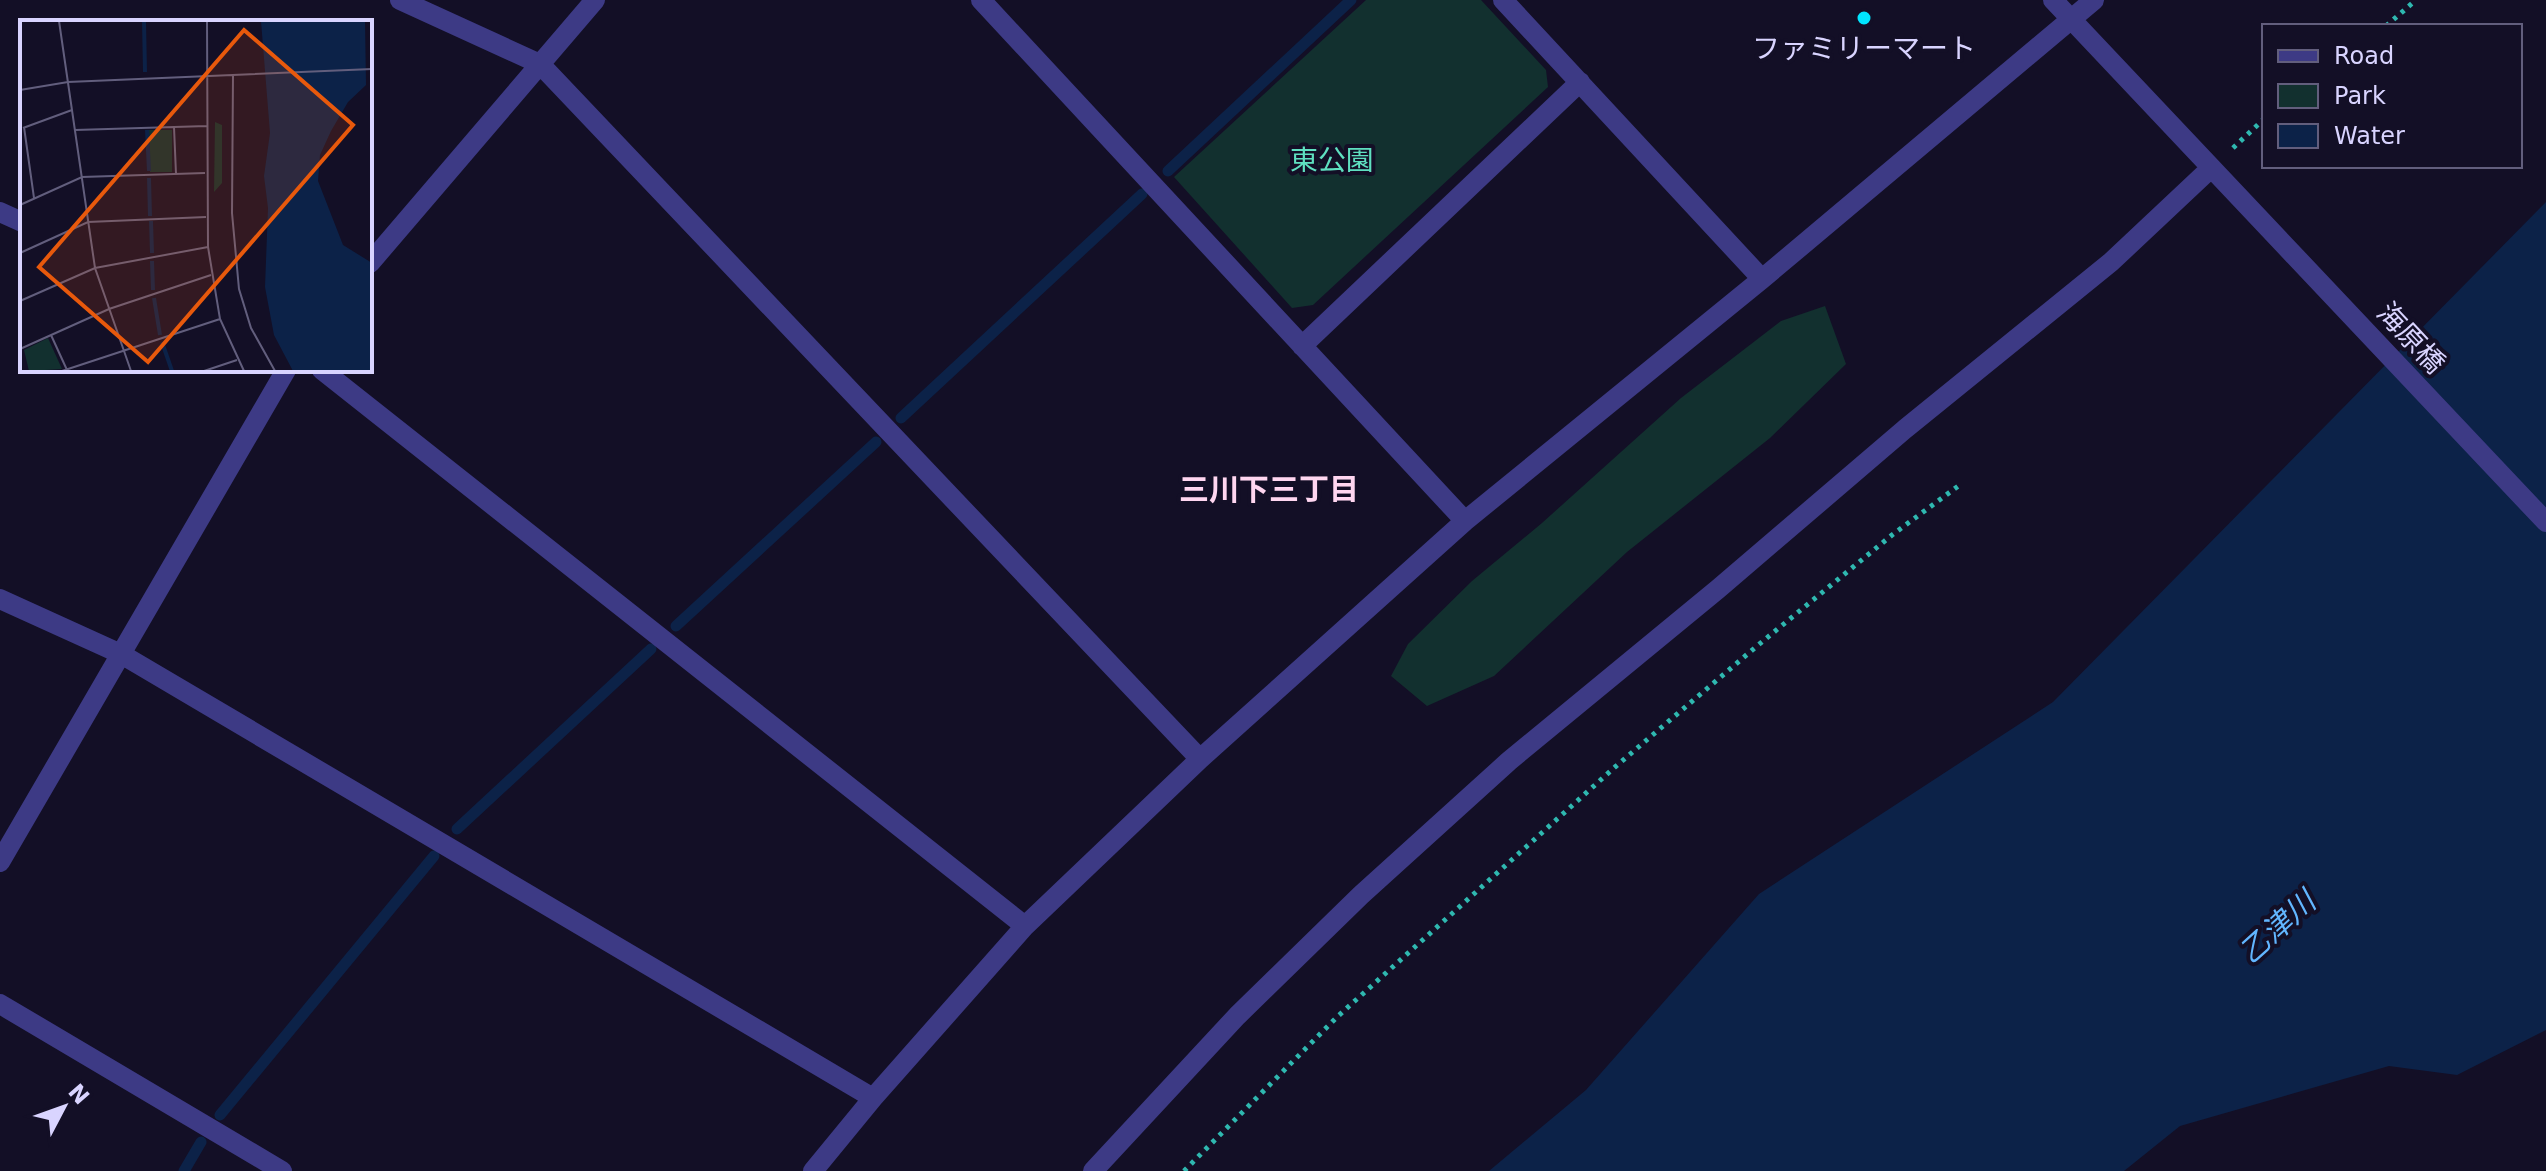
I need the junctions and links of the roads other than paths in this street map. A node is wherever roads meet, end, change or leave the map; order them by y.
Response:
1 (400, 0) edge
2 (595, 0) edge
3 (981, 0) edge
4 (1503, 0) edge
5 (2053, 0) edge
6 (2094, 0) edge
7 (2072, 20) junction
8 (540, 64) junction
9 (1580, 82) junction
10 (2211, 168) junction
11 (0, 212) edge
12 (20, 221) edge
13 (372, 261) edge
14 (1762, 279) junction
15 (1302, 346) junction
16 (285, 372) edge
17 (325, 372) edge
18 (1465, 521) junction
19 (2546, 522) edge
20 (0, 599) edge
21 (121, 654) junction
22 (1200, 759) junction
23 (0, 862) edge
24 (1025, 926) junction
25 (0, 1004) edge
26 (873, 1098) junction
27 (282, 1171) edge
28 (813, 1171) edge
29 (1093, 1171) edge

1 - 8 street
2 - 8 street
3 - 15 street
4 - 9 street
5 - 7 street, 海原橋
6 - 7 street
7 - 10 street, 海原橋
7 - 14 street
8 - 13 street
8 - 22 street
9 - 14 street
9 - 15 street
10 - 19 street, 海原橋
10 - 29 street
11 - 12 street
14 - 18 street
15 - 18 street
16 - 21 street
17 - 24 street
18 - 22 street
20 - 21 street
21 - 23 street
21 - 26 street
22 - 24 street
24 - 26 street
25 - 27 street
26 - 28 street

